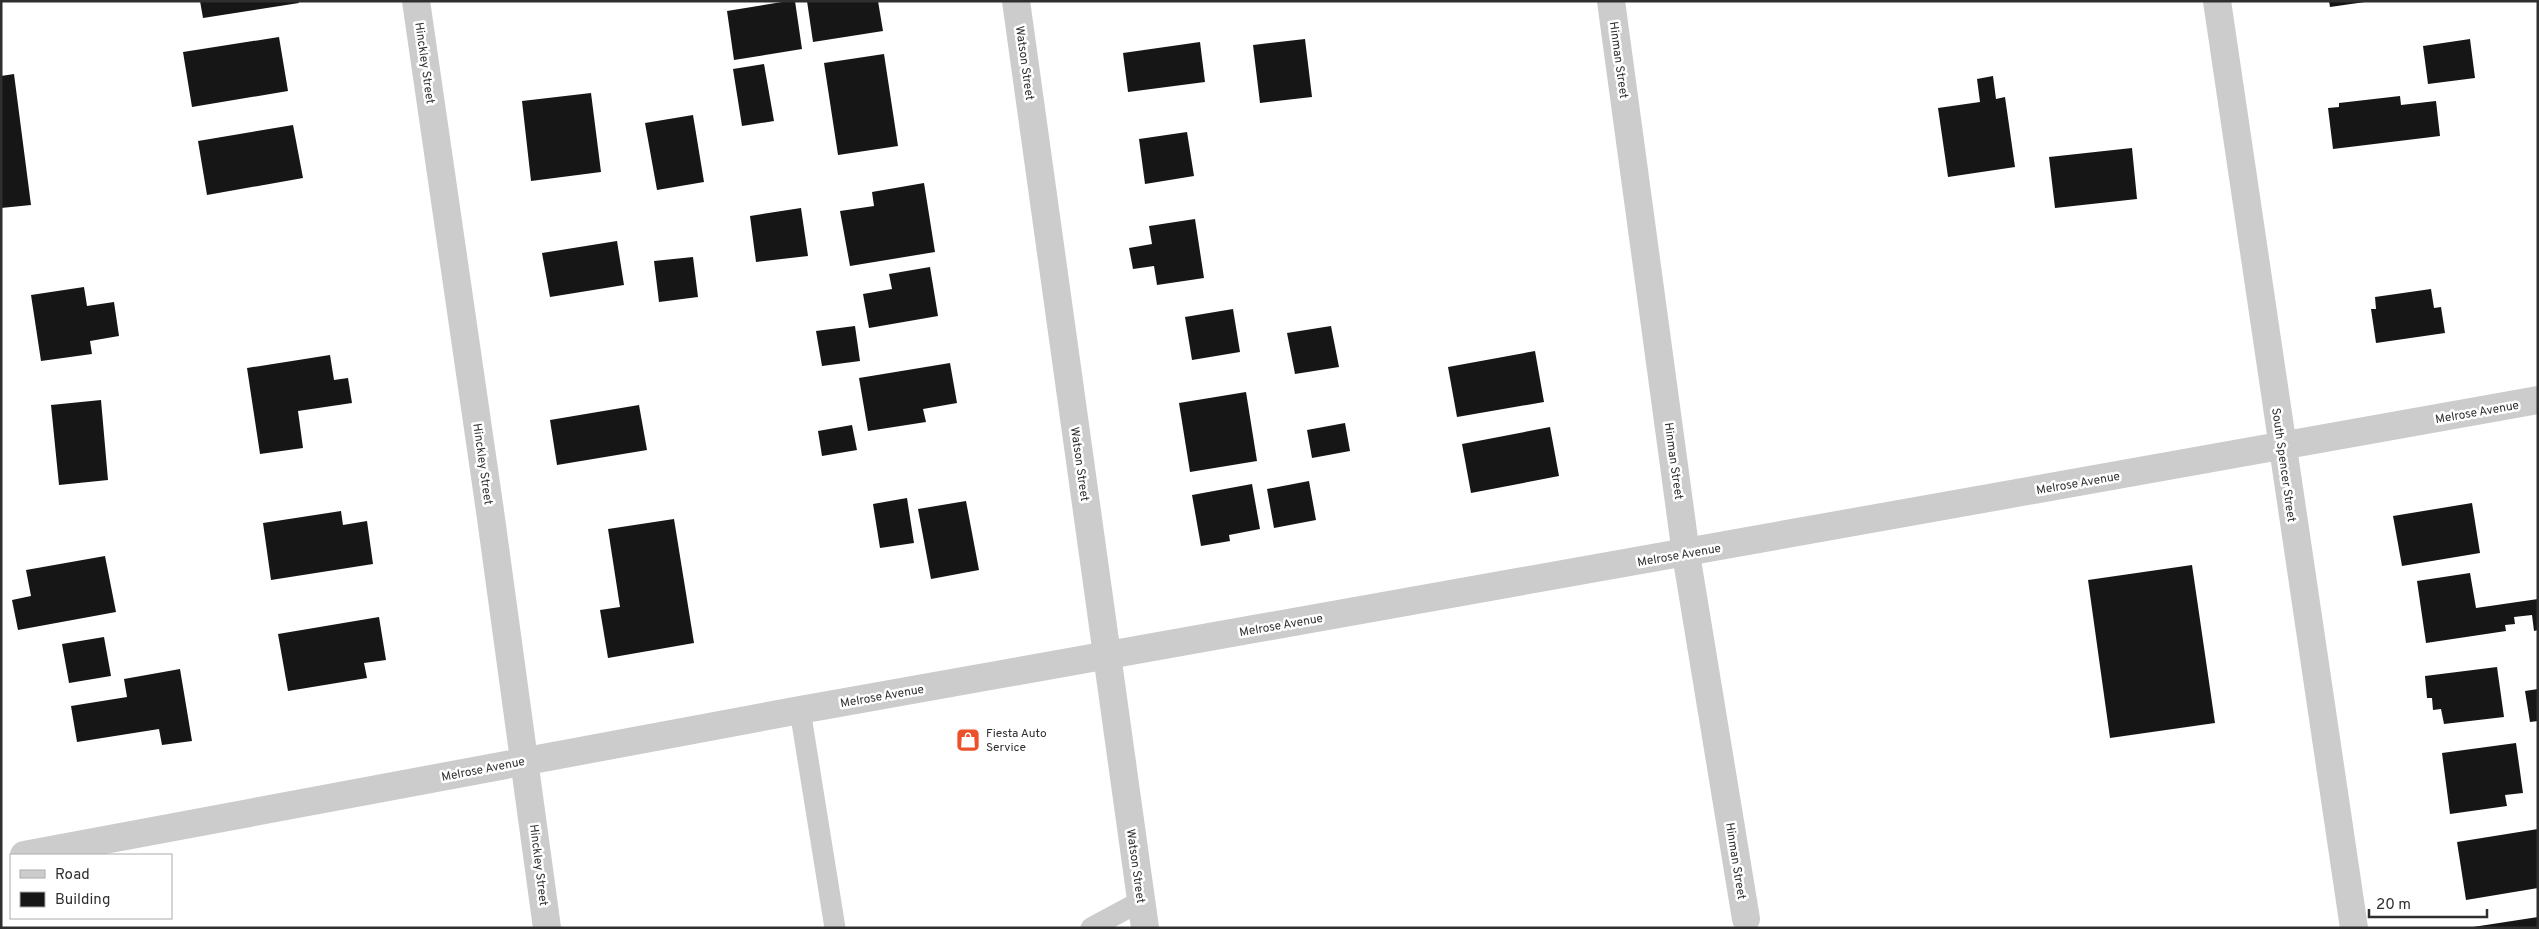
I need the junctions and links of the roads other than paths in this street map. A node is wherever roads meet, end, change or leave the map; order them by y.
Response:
1 (416, 1) edge
2 (1016, 1) edge
3 (1611, 1) edge
4 (2217, 1) edge
5 (2538, 400) edge
6 (2281, 447) junction
7 (1686, 554) junction
8 (1107, 656) junction
9 (800, 710) junction
10 (525, 761) junction
11 (29, 854) edge
12 (1141, 901) junction
13 (1746, 919) dead end
14 (547, 928) edge
15 (835, 928) edge
16 (1091, 928) edge
17 (1145, 928) edge
18 (2354, 928) edge

1 - 10 street, Hinckley Street
2 - 8 street, Watson Street
3 - 7 street, Hinman Street
4 - 6 street, South Spencer Street
5 - 6 street, Melrose Avenue
6 - 7 street, Melrose Avenue
6 - 18 street, South Spencer Street
7 - 8 street, Melrose Avenue
7 - 13 street, Hinman Street
8 - 9 street, Melrose Avenue
8 - 12 street, Watson Street
9 - 10 street, Melrose Avenue
9 - 15 lane
10 - 11 street, Melrose Avenue
10 - 14 street, Hinckley Street
12 - 16 lane
12 - 17 street, Watson Street

